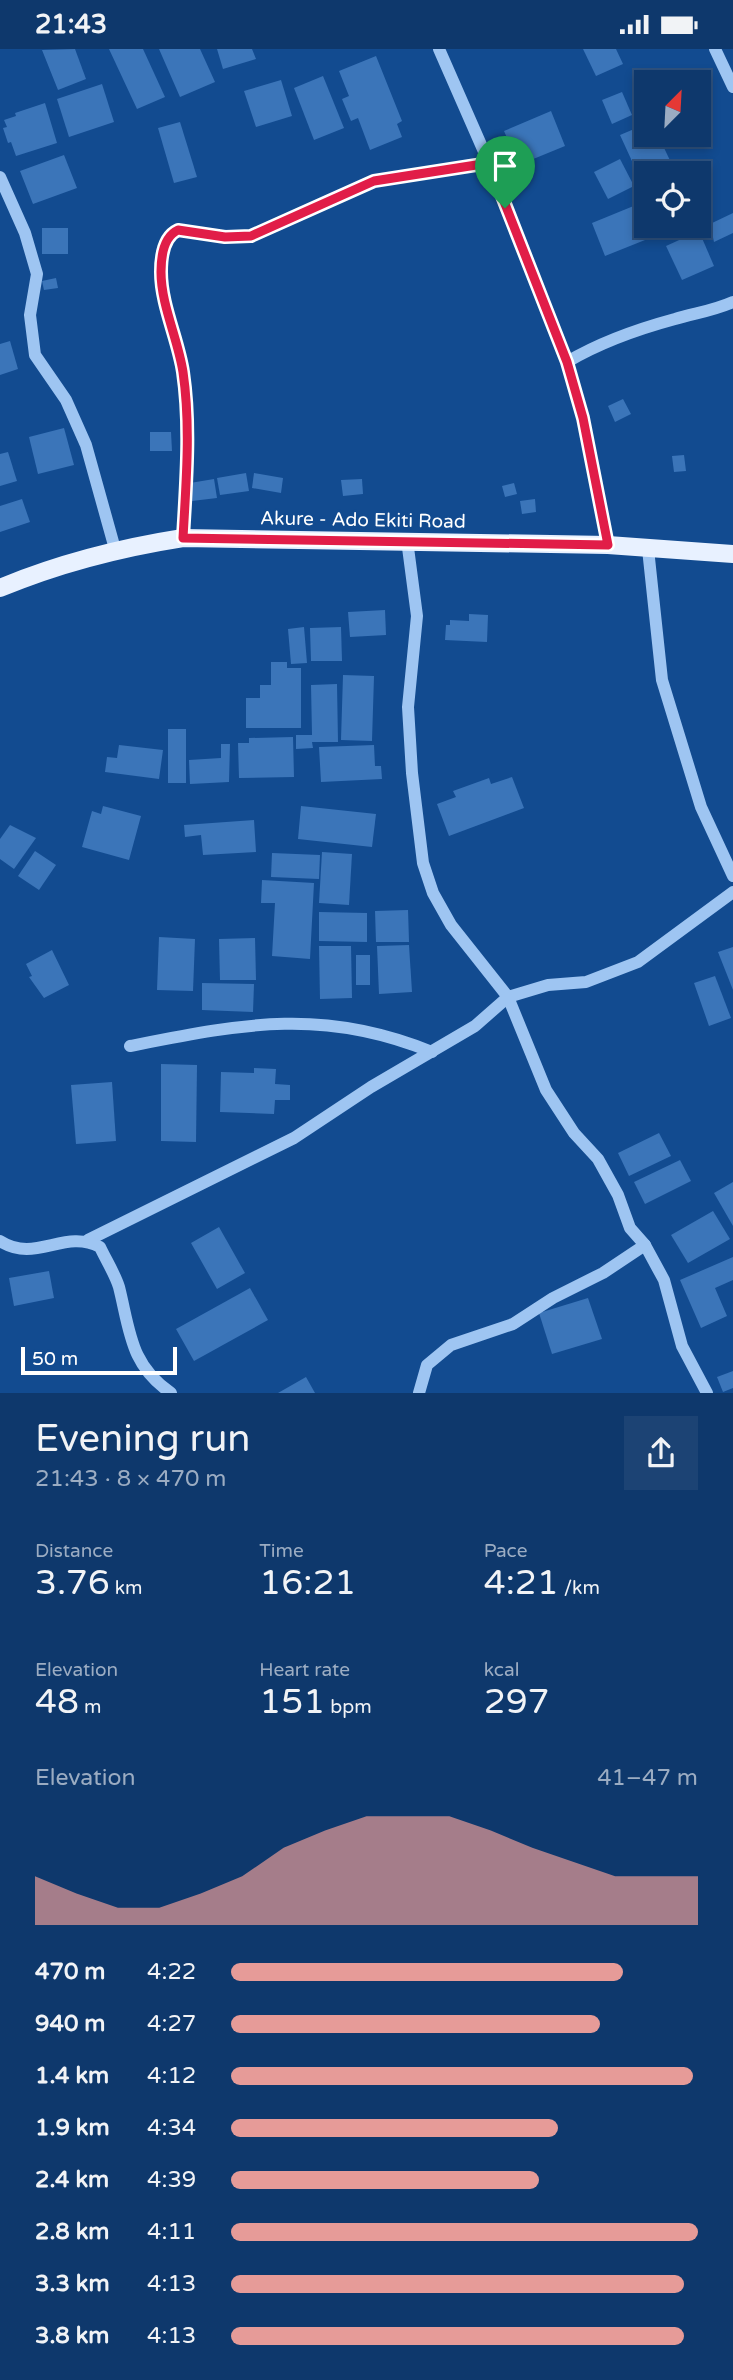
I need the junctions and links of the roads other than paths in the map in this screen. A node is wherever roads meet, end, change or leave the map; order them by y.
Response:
1 (439, 49) edge
2 (715, 49) edge
3 (733, 87) edge
4 (489, 163) junction
5 (0, 177) edge
6 (733, 302) edge
7 (567, 362) junction
8 (183, 538) junction
9 (407, 540) junction
10 (608, 545) junction
11 (115, 549) junction
12 (648, 549) junction
13 (733, 554) edge
14 (0, 588) edge
15 (733, 876) edge
16 (733, 892) edge
17 (508, 997) junction
18 (130, 1046) dead end
19 (432, 1052) junction
20 (0, 1241) edge
21 (88, 1241) junction
22 (645, 1245) junction
23 (171, 1393) edge
24 (419, 1393) edge
25 (708, 1393) edge

1 - 4 street
2 - 3 street
4 - 7 street
4 - 8 street
5 - 11 street
6 - 7 street
7 - 10 street
8 - 9 main road, Akure - Ado Ekiti Road
8 - 11 main road, Akure - Ado Ekiti Road
9 - 10 main road, Akure - Ado Ekiti Road
9 - 17 street
10 - 12 main road, Akure - Ado Ekiti Road
11 - 14 main road, Akure - Ado Ekiti Road
12 - 13 main road, Akure - Ado Ekiti Road
12 - 15 street
16 - 17 street
17 - 19 street
17 - 22 street
18 - 19 street
19 - 21 street
20 - 21 street
21 - 23 street
22 - 24 street
22 - 25 street

